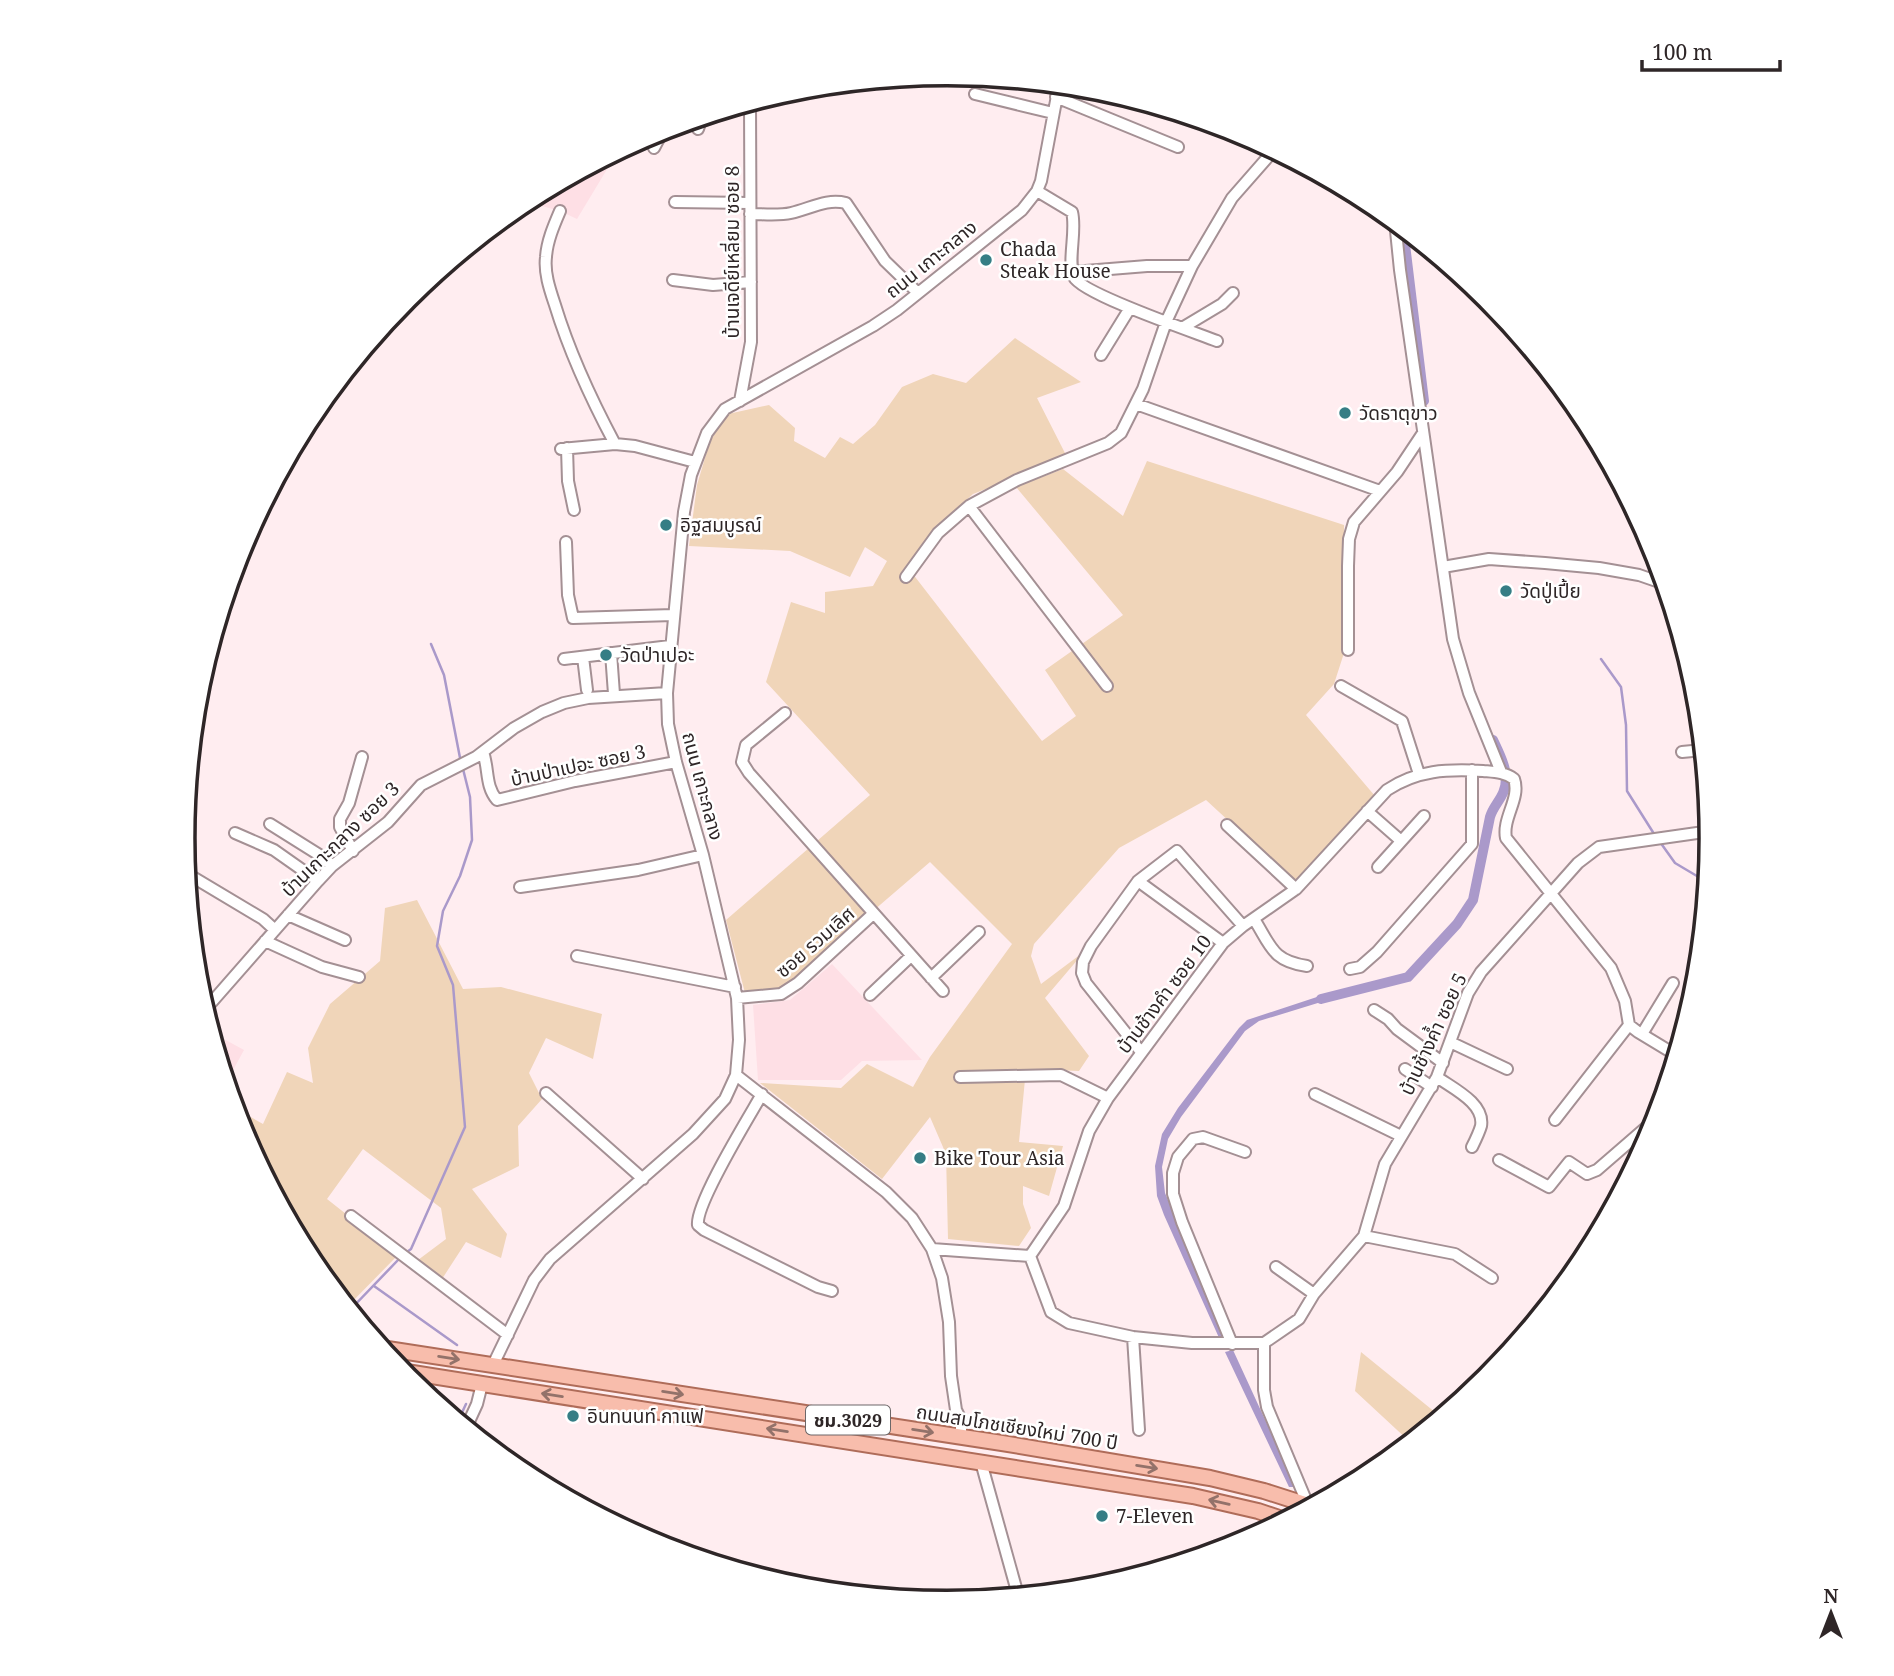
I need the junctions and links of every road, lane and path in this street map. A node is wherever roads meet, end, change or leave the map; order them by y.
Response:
1 (975, 94) dead end
2 (1057, 94) edge
3 (1056, 97) junction
4 (750, 112) edge
5 (1053, 113) junction
6 (656, 144) edge
7 (1178, 146) dead end
8 (654, 148) dead end
9 (1267, 157) edge
10 (1037, 191) junction
11 (676, 202) dead end
12 (750, 208) junction
13 (560, 211) dead end
14 (1396, 235) edge
15 (1192, 266) junction
16 (1073, 272) junction
17 (673, 280) dead end
18 (751, 282) junction
19 (918, 293) junction
20 (1233, 293) dead end
21 (1130, 308) junction
22 (1166, 323) junction
23 (1182, 328) junction
24 (1217, 341) dead end
25 (1101, 355) dead end
26 (745, 372) junction
27 (760, 390) junction
28 (740, 401) junction
29 (1136, 404) junction
30 (1423, 433) junction
31 (615, 444) junction
32 (695, 462) junction
33 (1380, 491) junction
34 (969, 506) junction
35 (574, 510) dead end
36 (566, 542) dead end
37 (1447, 566) junction
38 (906, 577) dead end
39 (1653, 580) edge
40 (673, 615) junction
41 (670, 646) junction
42 (1348, 650) dead end
43 (611, 653) junction
44 (583, 657) junction
45 (564, 659) dead end
46 (1107, 686) dead end
47 (1340, 686) dead end
48 (587, 690) dead end
49 (667, 693) junction
50 (614, 694) junction
51 (785, 713) dead end
52 (1694, 750) edge
53 (1682, 751) dead end
54 (483, 752) junction
55 (362, 757) dead end
56 (676, 762) junction
57 (1472, 770) junction
58 (1419, 774) junction
59 (1505, 774) junction
60 (1367, 811) junction
61 (1424, 816) dead end
62 (270, 824) dead end
63 (1227, 825) dead end
64 (235, 833) dead end
65 (1699, 833) edge
66 (1400, 840) junction
67 (353, 851) junction
68 (703, 855) junction
69 (332, 866) junction
70 (1378, 867) dead end
71 (196, 879) edge
72 (318, 881) junction
73 (1138, 881) junction
74 (520, 887) dead end
75 (1296, 889) junction
76 (1552, 894) junction
77 (873, 914) junction
78 (288, 915) junction
79 (1254, 919) junction
80 (1243, 926) junction
81 (275, 930) junction
82 (979, 932) dead end
83 (345, 940) dead end
84 (265, 941) junction
85 (1223, 943) junction
86 (577, 956) dead end
87 (911, 956) junction
88 (1307, 966) dead end
89 (1350, 969) dead end
90 (359, 977) dead end
91 (932, 978) junction
92 (1673, 983) dead end
93 (943, 991) dead end
94 (736, 993) junction
95 (870, 995) dead end
96 (213, 1001) edge
97 (1374, 1010) dead end
98 (1629, 1025) junction
99 (1642, 1034) junction
100 (1450, 1042) junction
101 (1668, 1050) edge
102 (1141, 1052) junction
103 (1443, 1063) junction
104 (1405, 1069) dead end
105 (1507, 1069) dead end
106 (736, 1075) junction
107 (960, 1077) dead end
108 (1434, 1082) junction
109 (546, 1093) dead end
110 (762, 1094) junction
111 (1315, 1094) dead end
112 (1108, 1098) junction
113 (1555, 1120) dead end
114 (1638, 1134) edge
115 (1401, 1136) junction
116 (1472, 1147) dead end
117 (1245, 1152) dead end
118 (1499, 1160) dead end
119 (643, 1179) junction
120 (351, 1216) dead end
121 (1364, 1236) junction
122 (932, 1249) junction
123 (1030, 1256) junction
124 (1276, 1267) dead end
125 (1492, 1278) dead end
126 (832, 1291) dead end
127 (1314, 1294) junction
128 (508, 1335) junction
129 (1133, 1337) junction
130 (1264, 1343) junction
131 (1233, 1344) junction
132 (396, 1350) edge
133 (493, 1365) junction
134 (419, 1374) edge
135 (482, 1384) junction
136 (470, 1419) edge
137 (1139, 1430) dead end
138 (961, 1437) junction
139 (981, 1461) junction
140 (1306, 1499) edge
141 (1299, 1503) edge
142 (1273, 1516) edge
143 (1016, 1587) edge

1 - 5 street
2 - 3 street, ถนน เกาะกลาง
3 - 5 street, ถนน เกาะกลาง
3 - 7 street
4 - 12 street, บ้านเจดีย์เหลี่ยม ซอย 8
5 - 10 street, ถนน เกาะกลาง
6 - 8 street
9 - 15 street
10 - 16 street
10 - 19 street, ถนน เกาะกลาง
11 - 12 street
12 - 18 street, บ้านเจดีย์เหลี่ยม ซอย 8
12 - 19 street
13 - 31 street
14 - 30 street
15 - 16 street
15 - 22 street
16 - 21 street
17 - 18 street
18 - 26 street, บ้านเจดีย์เหลี่ยม ซอย 8
19 - 27 street, ถนน เกาะกลาง
20 - 23 street
21 - 22 street
21 - 25 street
22 - 23 street
22 - 29 street
23 - 24 street
26 - 27 street
26 - 28 street, บ้านเจดีย์เหลี่ยม ซอย 8
27 - 28 street, ถนน เกาะกลาง
28 - 32 street, ถนน เกาะกลาง
29 - 33 street
29 - 34 street
30 - 33 street
30 - 37 street
31 - 32 street
31 - 35 street
32 - 40 street, ถนน เกาะกลาง
33 - 42 street
34 - 38 street
34 - 46 street
36 - 40 street
37 - 39 street
37 - 59 street
40 - 41 street, ถนน เกาะกลาง
41 - 43 street
41 - 49 street, ถนน เกาะกลาง
43 - 44 street
43 - 50 street
44 - 45 street
44 - 48 street
47 - 58 street
49 - 50 street, บ้านเกาะกลาง ซอย 3
49 - 56 street, ถนน เกาะกลาง
50 - 54 street, บ้านเกาะกลาง ซอย 3
51 - 77 street
52 - 53 street
54 - 56 street, บ้านป่าเปอะ ซอย 3
54 - 67 street, บ้านเกาะกลาง ซอย 3
55 - 67 street
56 - 68 street, ถนน เกาะกลาง
57 - 58 street, บ้านช้างคำ ซอย 10
57 - 59 street, บ้านช้างคำ ซอย 10
57 - 89 street
58 - 60 street, บ้านช้างคำ ซอย 10
59 - 76 street
60 - 66 street
60 - 75 street, บ้านช้างคำ ซอย 10
61 - 66 street
62 - 69 street
63 - 75 street
64 - 72 street
65 - 76 street, บ้านช้างค้ำ ซอย 5
66 - 70 street
67 - 69 street, บ้านเกาะกลาง ซอย 3
68 - 74 street
68 - 94 street, ถนน เกาะกลาง
69 - 72 street, บ้านเกาะกลาง ซอย 3
71 - 81 street
72 - 78 street, บ้านเกาะกลาง ซอย 3
73 - 80 street
73 - 85 street
73 - 102 street
75 - 79 street, บ้านช้างคำ ซอย 10
76 - 98 street
76 - 100 street, บ้านช้างค้ำ ซอย 5
77 - 87 street
77 - 94 street, ซอย รวมเลิศ
78 - 81 street, บ้านเกาะกลาง ซอย 3
78 - 83 street
79 - 80 street, บ้านช้างคำ ซอย 10
79 - 88 street
80 - 85 street, บ้านช้างคำ ซอย 10
81 - 84 street, บ้านเกาะกลาง ซอย 3
82 - 91 street
84 - 90 street
84 - 96 street, บ้านเกาะกลาง ซอย 3
85 - 102 street, บ้านช้างคำ ซอย 10
86 - 94 street, ซอย รวมเลิศ
87 - 91 street
87 - 95 street
91 - 93 street
92 - 99 street
94 - 106 street, ถนน เกาะกลาง
97 - 103 street
98 - 99 street
98 - 113 street
99 - 101 street
100 - 103 street, บ้านช้างค้ำ ซอย 5
100 - 105 street
102 - 112 street, บ้านช้างคำ ซอย 10
103 - 108 street, บ้านช้างค้ำ ซอย 5
104 - 108 street
106 - 110 street
106 - 119 street, ถนน เกาะกลาง
107 - 112 street
108 - 115 street, บ้านช้างค้ำ ซอย 5
108 - 116 street
109 - 119 street
110 - 122 street
110 - 126 street
111 - 115 street
112 - 123 street, บ้านช้างคำ ซอย 10
114 - 118 street
115 - 121 street, บ้านช้างค้ำ ซอย 5
117 - 131 street
119 - 128 street, ถนน เกาะกลาง
120 - 128 street
121 - 125 street
121 - 127 street, บ้านช้างค้ำ ซอย 5
122 - 123 street
122 - 138 street
123 - 129 street
124 - 127 street
127 - 130 street, บ้านช้างค้ำ ซอย 5
128 - 133 street, ถนน เกาะกลาง
129 - 131 street
129 - 137 street
130 - 131 street
130 - 140 street
132 -> 133 main road, ถนนสมโภชเชียงใหม่ 700 ปี / ชม.3029
133 -> 138 main road, ถนนสมโภชเชียงใหม่ 700 ปี / ชม.3029
134 - 135 main road, ถนนสมโภชเชียงใหม่ 700 ปี / ชม.3029
135 - 136 street
139 -> 135 main road, ถนนสมโภชเชียงใหม่ 700 ปี / ชม.3029
138 -> 141 main road, ถนนสมโภชเชียงใหม่ 700 ปี / ชม.3029
142 -> 139 main road, ถนนสมโภชเชียงใหม่ 700 ปี / ชม.3029
139 - 143 street

